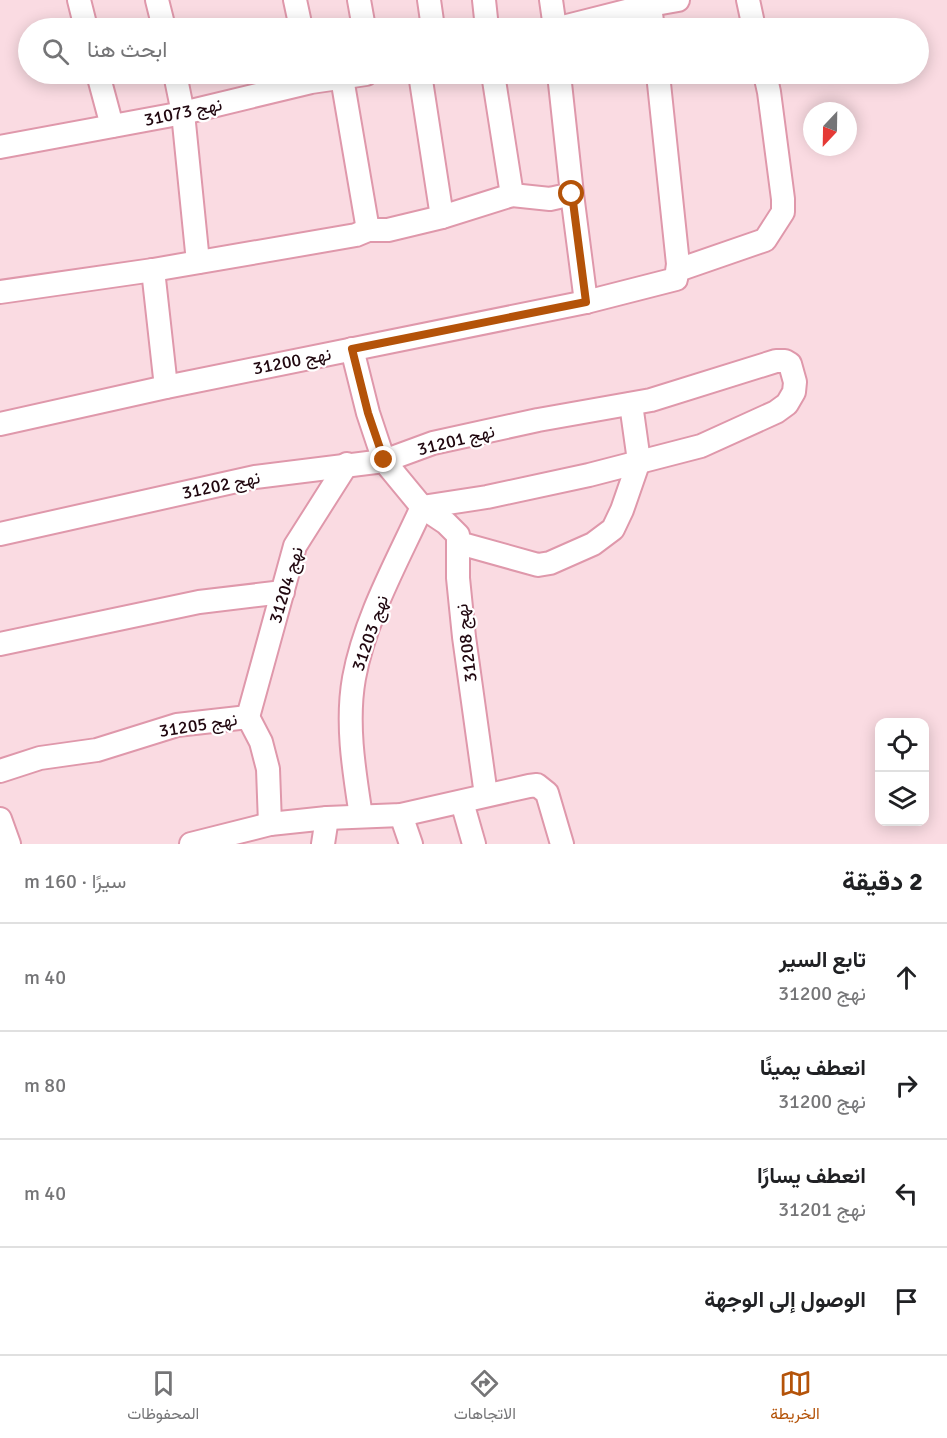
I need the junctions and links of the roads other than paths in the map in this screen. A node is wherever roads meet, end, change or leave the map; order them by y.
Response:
1 (157, 0) edge
2 (295, 0) edge
3 (359, 0) edge
4 (429, 0) edge
5 (484, 0) edge
6 (551, 0) edge
7 (678, 0) edge
8 (748, 0) edge
9 (84, 2) edge
10 (650, 3) edge
11 (85, 18) edge
12 (162, 18) edge
13 (299, 18) edge
14 (362, 18) edge
15 (432, 18) edge
16 (486, 18) edge
17 (555, 18) edge
18 (594, 18) edge
19 (652, 18) edge
20 (752, 18) edge
21 (101, 84) edge
22 (177, 84) edge
23 (288, 84) edge
24 (343, 84) edge
25 (422, 84) edge
26 (495, 84) edge
27 (560, 84) edge
28 (659, 84) edge
29 (767, 84) edge
30 (183, 113) junction
31 (112, 126) junction
32 (0, 147) edge
33 (572, 194) junction
34 (512, 195) junction
35 (442, 217) junction
36 (368, 230) junction
37 (198, 262) junction
38 (153, 270) junction
39 (677, 275) junction
40 (0, 292) edge
41 (586, 302) junction
42 (352, 349) junction
43 (166, 387) junction
44 (631, 404) junction
45 (0, 424) edge
46 (384, 460) junction
47 (639, 461) junction
48 (348, 464) junction
49 (422, 507) junction
50 (0, 534) edge
51 (459, 543) junction
52 (283, 592) junction
53 (0, 644) edge
54 (248, 717) junction
55 (3, 770) edge
56 (486, 795) junction
57 (462, 802) junction
58 (401, 815) junction
59 (361, 816) junction
60 (327, 818) junction
61 (0, 819) edge
62 (270, 824) junction
63 (9, 844) edge
64 (191, 844) edge
65 (323, 844) edge
66 (411, 844) edge
67 (474, 844) edge
68 (562, 844) edge

1 - 12 street
2 - 13 street
3 - 14 street
4 - 15 street
5 - 16 street
6 - 17 street
7 - 10 street
8 - 20 street
9 - 11 street
10 - 18 street
10 - 19 street
21 - 31 street
22 - 30 street
23 - 30 street, نهج 31073
24 - 36 street
25 - 35 street
26 - 34 street
27 - 33 street
28 - 39 street
29 - 39 street, نهج 31200
30 - 31 street, نهج 31073
30 - 37 street
31 - 32 street, نهج 31073
33 - 34 street
33 - 41 street
34 - 35 street
35 - 36 street
36 - 37 street
37 - 38 street
38 - 40 street
38 - 43 street
39 - 41 street, نهج 31200
41 - 42 street, نهج 31200
42 - 43 street, نهج 31200
42 - 46 street
43 - 45 street, نهج 31200
44 - 46 street, نهج 31201
44 - 47 street
44 - 47 street, نهج 31201
46 - 48 street, نهج 31202
46 - 49 street
47 - 49 street
47 - 51 street
48 - 50 street, نهج 31202
48 - 52 street, نهج 31204
49 - 51 street
49 - 59 street, نهج 31203
51 - 56 street, نهج 31208
52 - 53 street
52 - 54 street, نهج 31204
54 - 55 street, نهج 31205
54 - 62 street, نهج 31205
56 - 57 street
56 - 68 street
57 - 58 street
57 - 67 street
58 - 59 street
58 - 66 street
59 - 60 street
60 - 62 street
60 - 65 street
61 - 63 street
62 - 64 street

